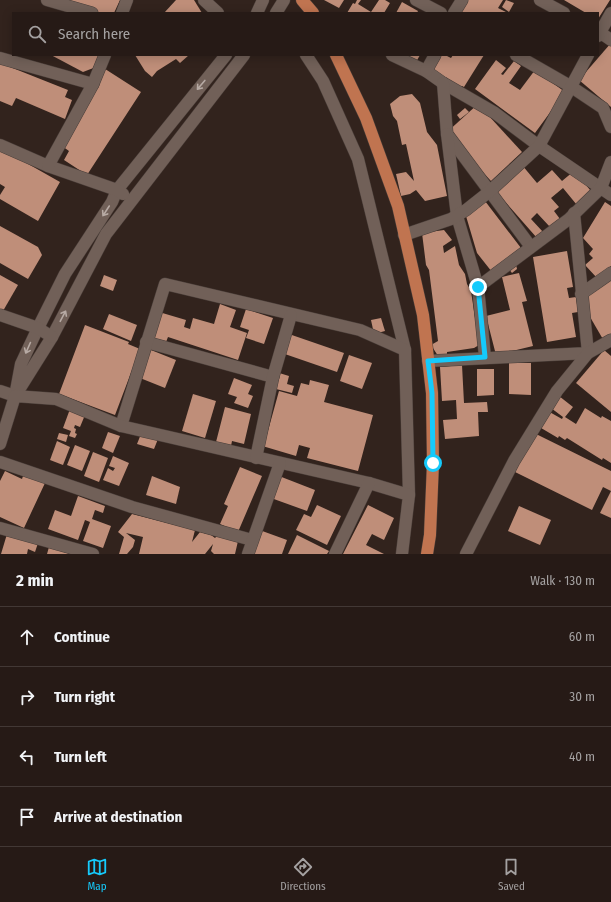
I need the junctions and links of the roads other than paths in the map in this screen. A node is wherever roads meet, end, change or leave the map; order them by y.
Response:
1 (47, 0) edge
2 (127, 0) edge
3 (204, 0) edge
4 (263, 0) edge
5 (284, 0) edge
6 (302, 0) edge
7 (416, 0) edge
8 (462, 0) edge
9 (540, 0) edge
10 (89, 12) edge
11 (122, 12) edge
12 (217, 12) edge
13 (257, 12) edge
14 (277, 12) edge
15 (312, 12) edge
16 (439, 12) edge
17 (455, 12) edge
18 (562, 12) edge
19 (611, 13) edge
20 (599, 33) edge
21 (611, 40) edge
22 (105, 56) edge
23 (225, 56) edge
24 (243, 56) edge
25 (307, 56) edge
26 (336, 56) edge
27 (394, 56) edge
28 (434, 56) edge
29 (518, 56) edge
30 (587, 56) edge
31 (0, 58) edge
32 (426, 71) junction
33 (444, 83) junction
34 (93, 84) junction
35 (570, 86) junction
36 (611, 126) edge
37 (447, 134) junction
38 (0, 145) edge
39 (538, 146) junction
40 (611, 162) edge
41 (48, 166) junction
42 (117, 190) junction
43 (490, 190) junction
44 (606, 192) edge
45 (132, 200) junction
46 (574, 214) junction
47 (457, 216) junction
48 (404, 235) junction
49 (531, 247) junction
50 (611, 273) edge
51 (478, 287) junction
52 (581, 294) junction
53 (291, 314) junction
54 (0, 315) edge
55 (38, 328) junction
56 (52, 337) junction
57 (611, 340) edge
58 (146, 342) junction
59 (405, 350) junction
60 (588, 354) junction
61 (485, 357) junction
62 (428, 361) junction
63 (273, 377) junction
64 (0, 391) edge
65 (15, 396) junction
66 (121, 426) junction
67 (0, 444) edge
68 (256, 458) junction
69 (0, 462) edge
70 (280, 463) junction
71 (369, 483) junction
72 (409, 495) junction
73 (0, 528) edge
74 (252, 540) junction
75 (93, 554) edge
76 (248, 554) edge
77 (335, 554) edge
78 (402, 554) edge
79 (427, 554) edge
80 (466, 554) edge

1 - 10 street
2 - 11 street
3 - 12 street
4 - 13 street
5 - 14 street
6 - 15 main road
7 - 16 street
8 - 17 street
9 - 18 street
19 - 20 street
20 - 21 street
22 - 34 street
23 -> 42 street
24 - 45 street
25 - 59 street
26 - 48 main road
27 - 32 street
28 - 32 street
29 - 35 street
30 - 35 street
31 - 34 street
32 - 33 street
33 - 37 street
33 - 39 street
34 - 41 street
35 - 36 street
35 - 39 street
37 - 43 street
37 - 47 street
38 - 41 street
39 - 43 street
39 - 44 street
40 - 44 street
41 - 42 street
42 - 45 street
42 -> 55 street
43 - 47 street
43 - 49 street
44 - 46 street
56 -> 45 street
46 - 49 street
46 - 52 street
47 - 48 street
47 - 51 street
48 - 62 main road
49 - 51 street
50 - 52 street
51 - 61 street
52 - 60 street
53 - 58 street
53 - 59 street
53 - 63 street
54 - 55 street
55 - 56 street
55 -> 65 street
56 - 65 street
57 - 60 street
58 - 63 street
58 - 66 street
59 - 72 street
60 - 61 street
60 - 80 street
61 - 62 street
62 - 79 main road
63 - 68 street
64 - 65 street
65 - 66 street
65 - 67 street
66 - 68 street
68 - 70 street
69 - 74 street
70 - 71 street
70 - 74 street
71 - 72 street
71 - 77 street
72 - 78 street
73 - 75 street
74 - 76 street

